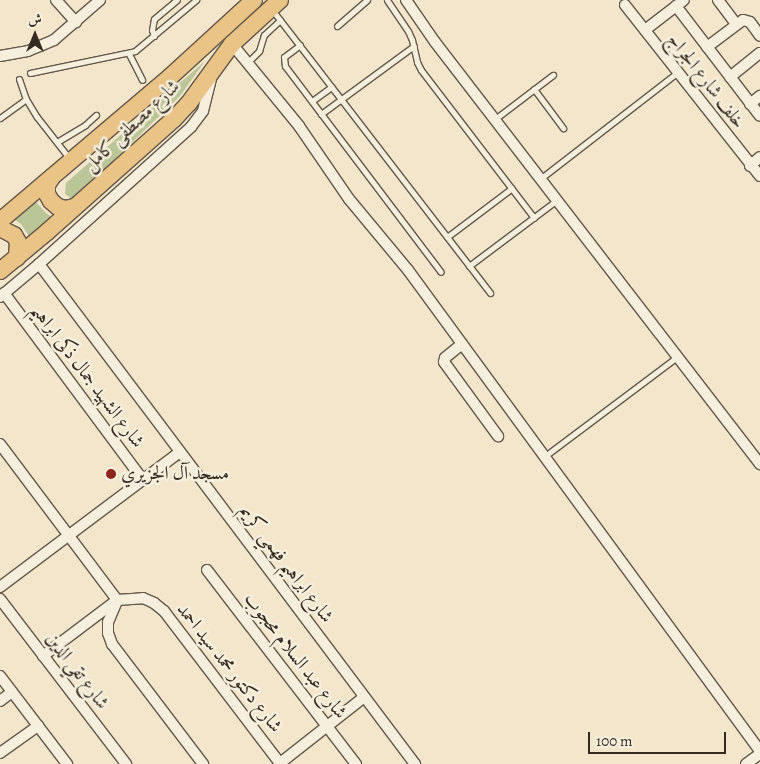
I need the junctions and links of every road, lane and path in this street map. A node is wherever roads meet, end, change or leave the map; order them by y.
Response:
1 (56, 0) edge
2 (100, 0) edge
3 (177, 0) edge
4 (195, 0) edge
5 (254, 0) edge
6 (367, 0) edge
7 (388, 0) edge
8 (406, 0) edge
9 (718, 0) edge
10 (680, 3) edge
11 (625, 5) dead end
12 (277, 9) edge
13 (76, 22) junction
14 (736, 24) junction
15 (337, 26) dead end
16 (645, 30) junction
17 (154, 36) junction
18 (760, 36) edge
19 (232, 44) junction
20 (300, 45) junction
21 (414, 46) junction
22 (707, 47) junction
23 (129, 54) junction
24 (760, 54) edge
25 (0, 56) edge
26 (248, 62) junction
27 (214, 70) junction
28 (678, 72) junction
29 (30, 73) dead end
30 (553, 75) dead end
31 (730, 77) junction
32 (19, 79) dead end
33 (142, 80) dead end
34 (331, 86) junction
35 (534, 89) junction
36 (760, 96) edge
37 (26, 99) junction
38 (341, 100) junction
39 (312, 102) junction
40 (750, 104) junction
41 (321, 114) junction
42 (96, 115) dead end
43 (760, 116) edge
44 (0, 118) edge
45 (495, 119) junction
46 (563, 128) dead end
47 (56, 142) junction
48 (760, 157) edge
49 (71, 161) junction
50 (750, 166) junction
51 (760, 176) edge
52 (52, 177) junction
53 (540, 179) junction
54 (512, 188) junction
55 (557, 200) junction
56 (74, 207) junction
57 (534, 218) junction
58 (0, 221) edge
59 (0, 228) edge
60 (447, 237) junction
61 (17, 258) junction
62 (40, 264) junction
63 (470, 266) junction
64 (0, 271) edge
65 (441, 272) dead end
66 (490, 293) dead end
67 (2, 295) edge
68 (462, 344) junction
69 (677, 357) junction
70 (498, 436) dead end
71 (0, 444) edge
72 (180, 452) junction
73 (546, 456) junction
74 (760, 464) edge
75 (143, 480) junction
76 (69, 536) junction
77 (206, 570) dead end
78 (0, 587) edge
79 (0, 599) edge
80 (117, 600) junction
81 (43, 656) junction
82 (0, 676) edge
83 (12, 692) junction
84 (364, 696) junction
85 (0, 701) edge
86 (38, 726) junction
87 (327, 726) junction
88 (760, 752) edge
89 (0, 753) edge
90 (61, 762) edge
91 (353, 763) edge
92 (126, 764) edge
93 (203, 764) edge
94 (280, 764) edge
95 (415, 764) edge
96 (746, 764) edge

1 - 13 street
2 - 13 street
3 - 17 lane
4 - 17 lane
5 - 49 main road, شارع مصطفى كامل
6 - 15 lane
7 - 21 lane
8 - 45 street
9 - 14 street
10 - 16 street
10 - 22 street
11 - 16 street, خلف شارع الجراج
12 - 19 main road, شارع مصطفى كامل
12 - 20 lane
12 - 26 lane
13 - 25 street
14 - 18 street
14 - 22 street
16 - 28 street, خلف شارع الجراج
17 - 23 lane
19 - 26 street
19 - 27 main road, شارع مصطفى كامل
20 - 34 lane
20 - 39 lane
21 - 38 lane
21 - 54 lane
22 - 31 street
23 - 29 lane
23 - 33 lane
24 - 31 street
26 - 68 street
27 - 56 main road, شارع مصطفى كامل
27 - 62 street
28 - 50 street, خلف شارع الجراج
28 - 53 lane
30 - 35 lane
31 - 40 street
32 - 37 lane
34 - 38 lane
34 - 39 lane
35 - 45 lane
35 - 46 lane
36 - 40 street
37 - 44 lane
37 - 47 lane
38 - 41 lane
38 - 60 lane
39 - 41 lane
40 - 43 street
41 - 65 lane
42 - 47 lane
45 - 53 street
47 - 49 lane
48 - 50 street
49 - 52 main road, شارع مصطفى كامل
50 - 51 street, خلف شارع الجراج
52 - 56 main road
52 - 58 main road, شارع مصطفى كامل
53 - 55 street
54 - 57 lane
54 - 60 lane
55 - 57 lane
55 - 69 street
56 - 61 main road, شارع مصطفى كامل
57 - 63 lane
59 - 61 main road
60 - 63 lane
61 - 64 main road, شارع مصطفى كامل
62 - 67 street
62 - 72 street, شارع ابراهيم فهمي كريم
63 - 66 lane
67 - 75 street, شارع الشهيد جمال ذكى ابراهيم
68 - 70 street
68 - 73 street
69 - 73 lane
69 - 74 street
71 - 76 street
72 - 75 street
72 - 84 street, شارع ابراهيم فهمي كريم
73 - 88 street
75 - 76 street
76 - 78 street
76 - 80 street
77 - 87 street, شارع عبد السلام محجوب
79 - 81 street, شارع تقي الدين
80 - 81 street
80 - 93 street
80 - 94 street, شارع دكتور محمد سيد احمد
81 - 92 street, شارع تقي الدين
82 - 83 street
83 - 85 street
83 - 86 street
84 - 87 street
84 - 95 street, شارع ابراهيم فهمي كريم
86 - 89 street
86 - 90 street
87 - 91 street, شارع عبد السلام محجوب
87 - 94 street
88 - 96 street

